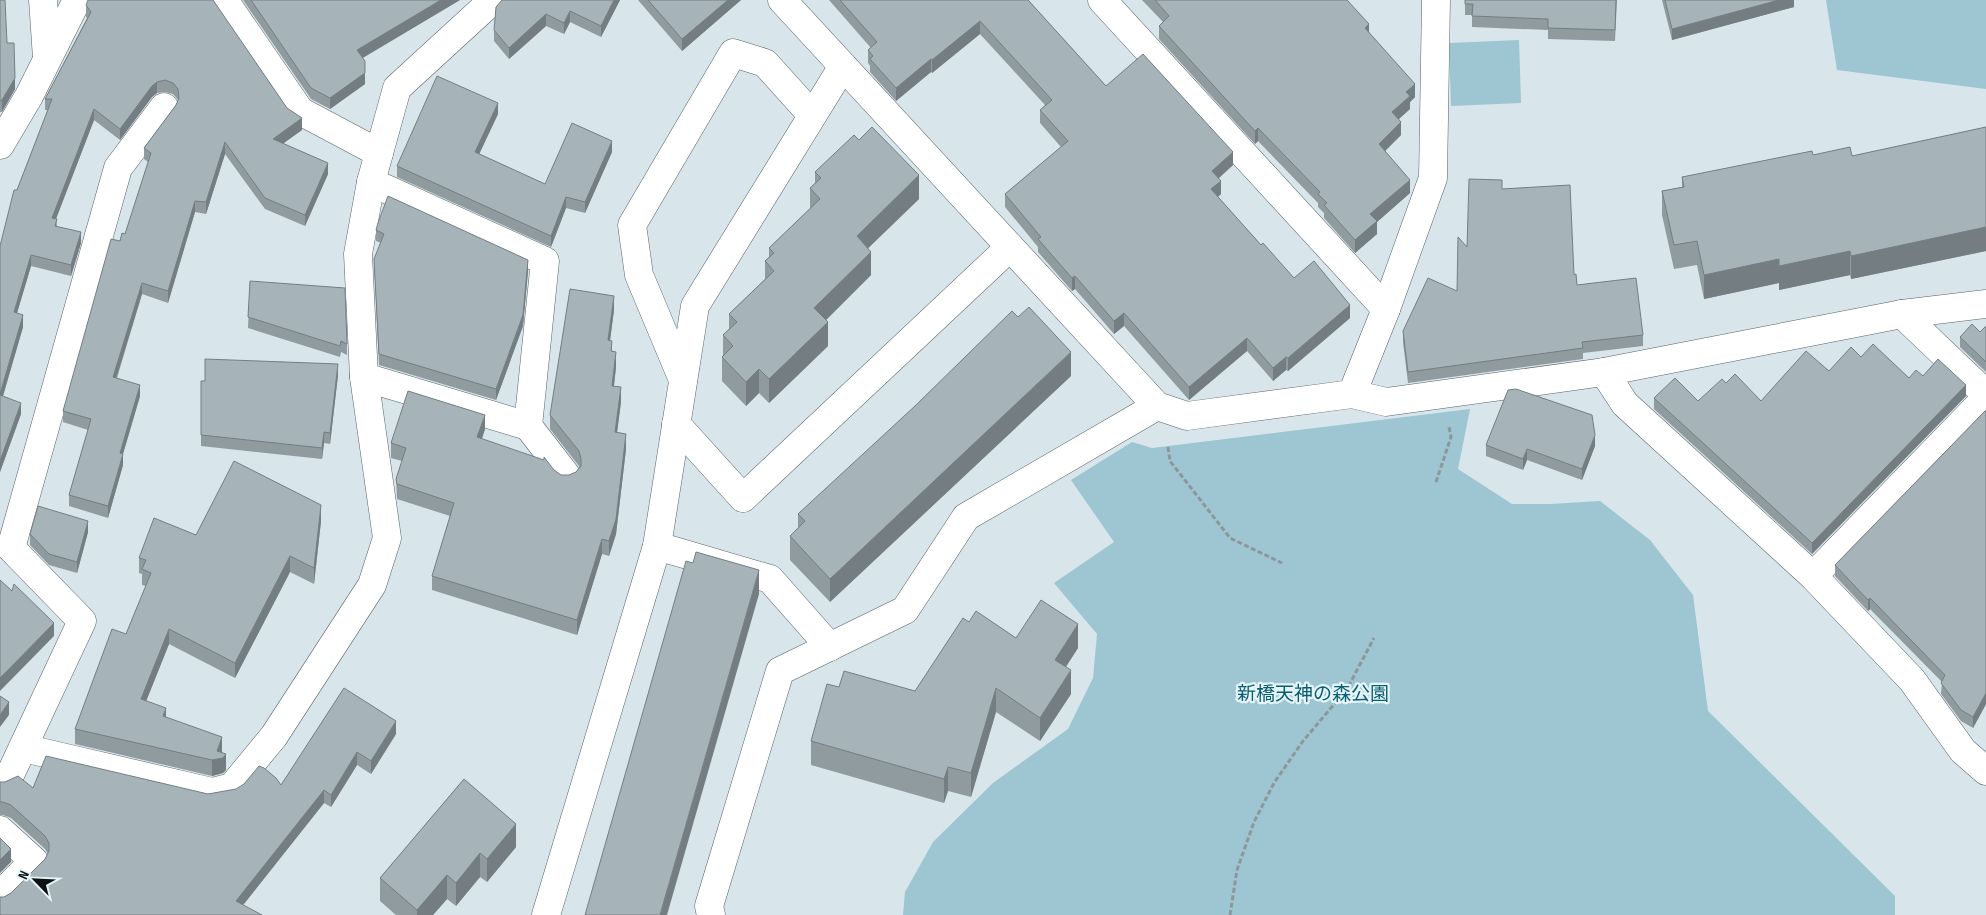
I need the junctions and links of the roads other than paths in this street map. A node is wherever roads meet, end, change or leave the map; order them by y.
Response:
1 (43, 0) edge
2 (77, 0) edge
3 (224, 0) edge
4 (492, 0) edge
5 (782, 0) edge
6 (1102, 0) edge
7 (1432, 4) edge
8 (47, 59) junction
9 (843, 66) junction
10 (164, 107) dead end
11 (812, 115) junction
12 (0, 145) edge
13 (379, 153) junction
14 (371, 182) junction
15 (1010, 247) junction
16 (1986, 304) edge
17 (1386, 309) junction
18 (1902, 314) junction
19 (1604, 372) junction
20 (364, 377) junction
21 (684, 380) junction
22 (1352, 394) junction
23 (1986, 394) edge
24 (1986, 398) edge
25 (1157, 406) junction
26 (676, 424) junction
27 (528, 426) junction
28 (566, 475) edge
29 (657, 546) junction
30 (1813, 576) junction
31 (830, 647) junction
32 (23, 748) junction
33 (1986, 771) edge
34 (0, 780) edge
35 (0, 830) edge
36 (0, 895) edge
37 (546, 915) edge
38 (711, 915) edge

1 - 8 street
2 - 8 street
3 - 13 street
4 - 13 street
5 - 9 street
6 - 17 street
7 - 17 street
8 - 12 street
9 - 11 street
9 - 15 street
10 - 32 street
11 - 21 street
11 - 21 street
13 - 14 street
14 - 20 street
14 - 27 street
15 - 25 street
15 - 26 street
16 - 18 street
17 - 22 street
18 - 19 street
18 - 23 street
19 - 22 street
19 - 30 street
20 - 27 street
20 - 32 street
21 - 26 street
22 - 25 street
24 - 30 street
25 - 31 street
26 - 29 street
27 - 28 street
29 - 31 street
29 - 37 street
30 - 33 street
31 - 38 street
32 - 34 street
35 - 36 street

